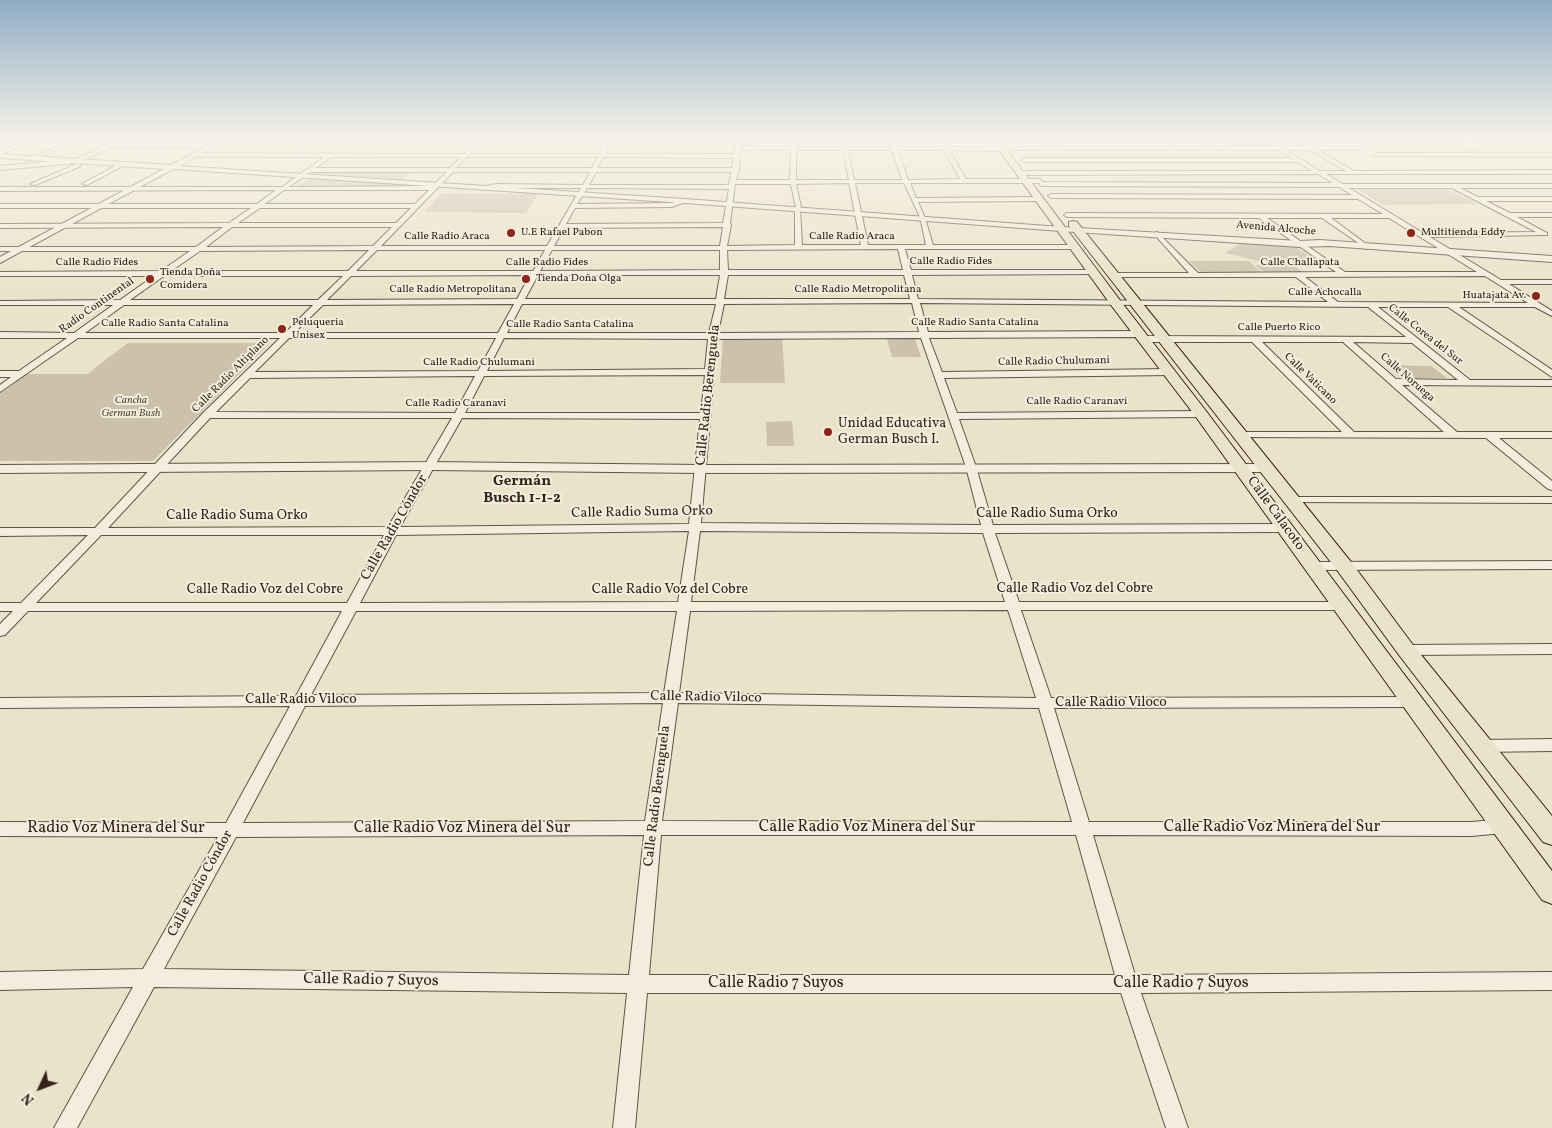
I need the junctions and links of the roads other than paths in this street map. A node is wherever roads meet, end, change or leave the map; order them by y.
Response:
1 (128, 192) edge
2 (280, 192) edge
3 (430, 192) edge
4 (582, 192) edge
5 (598, 192) edge
6 (733, 192) edge
7 (795, 192) edge
8 (853, 192) edge
9 (910, 192) edge
10 (1035, 192) edge
11 (1048, 192) edge
12 (1266, 192) edge
13 (1352, 192) edge
14 (1462, 192) edge
15 (1051, 196) junction
16 (1274, 197) junction
17 (1361, 197) junction
18 (1220, 198) junction
19 (1040, 199) junction
20 (1476, 199) junction
21 (1552, 199) edge
22 (914, 200) junction
23 (685, 201) junction
24 (731, 204) junction
25 (1227, 204) dead end
26 (0, 206) edge
27 (102, 206) junction
28 (260, 206) junction
29 (416, 206) junction
30 (573, 206) junction
31 (798, 208) junction
32 (1235, 210) dead end
33 (858, 212) junction
34 (1067, 215) junction
35 (1509, 215) junction
36 (1552, 215) edge
37 (1242, 216) junction
38 (1261, 216) junction
39 (1324, 216) junction
40 (1391, 216) junction
41 (922, 217) junction
42 (398, 225) junction
43 (728, 225) junction
44 (0, 226) edge
45 (65, 226) junction
46 (232, 226) junction
47 (562, 226) junction
48 (1060, 227) junction
49 (1076, 227) junction
50 (1156, 234) junction
51 (1549, 234) edge
52 (1422, 235) junction
53 (1298, 243) junction
54 (1075, 247) junction
55 (1367, 247) junction
56 (198, 248) junction
57 (375, 248) junction
58 (550, 248) junction
59 (724, 248) junction
60 (799, 248) junction
61 (866, 248) junction
62 (901, 248) junction
63 (930, 248) junction
64 (0, 249) edge
65 (19, 249) junction
66 (1452, 253) junction
67 (1552, 259) edge
68 (0, 260) edge
69 (1093, 272) junction
70 (0, 274) edge
71 (161, 274) junction
72 (348, 274) junction
73 (724, 274) junction
74 (909, 274) junction
75 (1195, 274) junction
76 (1343, 274) junction
77 (1487, 274) junction
78 (534, 275) junction
79 (1113, 275) junction
80 (1298, 275) junction
81 (1500, 282) junction
82 (1552, 282) edge
83 (321, 301) junction
84 (916, 301) junction
85 (520, 302) junction
86 (720, 302) junction
87 (1115, 302) junction
88 (0, 303) edge
89 (121, 303) junction
90 (1138, 304) junction
91 (1335, 304) junction
92 (1369, 304) junction
93 (1449, 304) junction
94 (1535, 304) junction
95 (1549, 311) edge
96 (76, 334) junction
97 (0, 335) edge
98 (924, 335) junction
99 (286, 336) junction
100 (500, 336) junction
101 (713, 336) junction
102 (1142, 337) junction
103 (1164, 339) junction
104 (1254, 339) junction
105 (1344, 340) junction
106 (1413, 340) junction
107 (709, 372) junction
108 (1170, 372) junction
109 (0, 374) edge
110 (21, 374) junction
111 (481, 374) junction
112 (1552, 374) edge
113 (248, 375) junction
114 (939, 375) junction
115 (1392, 382) junction
116 (1468, 383) junction
117 (1552, 383) edge
118 (0, 389) edge
119 (1201, 414) junction
120 (207, 415) junction
121 (704, 416) junction
122 (954, 416) junction
123 (458, 417) junction
124 (1239, 435) junction
125 (1351, 435) junction
126 (1454, 435) junction
127 (1489, 435) junction
128 (1552, 435) edge
129 (431, 466) junction
130 (971, 467) junction
131 (1240, 467) junction
132 (157, 468) junction
133 (1265, 468) junction
134 (0, 469) edge
135 (701, 469) junction
136 (1552, 487) edge
137 (1291, 500) junction
138 (1552, 500) edge
139 (695, 527) junction
140 (1284, 528) junction
141 (988, 529) junction
142 (99, 531) junction
143 (392, 531) junction
144 (0, 532) edge
145 (1313, 566) junction
146 (1344, 566) junction
147 (1550, 567) edge
148 (1012, 605) junction
149 (352, 606) junction
150 (683, 606) junction
151 (1340, 606) junction
152 (0, 607) edge
153 (26, 607) junction
154 (0, 632) edge
155 (1552, 649) edge
156 (1406, 650) junction
157 (670, 698) junction
158 (301, 700) junction
159 (0, 702) edge
160 (1412, 702) junction
161 (1044, 703) junction
162 (1552, 745) edge
163 (1480, 746) junction
164 (1503, 826) junction
165 (653, 828) junction
166 (1081, 828) junction
167 (0, 829) edge
168 (231, 830) junction
169 (1552, 835) edge
170 (1552, 892) edge
171 (148, 978) junction
172 (0, 980) edge
173 (1552, 981) edge
174 (637, 984) junction
175 (1128, 984) junction
176 (65, 1128) edge
177 (624, 1128) edge
178 (1177, 1128) edge

1 - 27 street
2 - 28 street, Radio Continental
3 - 29 street, Calle Radio Altiplano
4 - 30 street, Calle Radio Cóndor
5 - 23 street, Avenida Alcoche
6 - 24 street, Calle Radio Berenguela
7 - 31 street
8 - 33 street
9 - 22 street
10 - 19 main road, Calle Calacoto
11 - 15 main road, Calle Calacoto
12 - 16 street
13 - 17 street
14 - 20 street
15 - 18 street
15 - 34 main road, Calle Calacoto
16 - 17 street
16 - 18 street
17 - 40 street
18 - 25 street
19 - 22 street
19 - 48 main road, Calle Calacoto
20 - 21 street
20 - 35 street
22 - 41 street
23 - 24 street, Avenida Alcoche
23 - 30 street
24 - 31 street, Avenida Alcoche
24 - 43 street, Calle Radio Berenguela
26 - 27 street
27 - 28 street
27 - 45 street
28 - 29 street
28 - 46 street, Radio Continental
29 - 42 street, Calle Radio Altiplano
30 - 47 street, Calle Radio Cóndor
31 - 33 street, Avenida Alcoche
31 - 60 street
32 - 37 street
33 - 41 street, Avenida Alcoche
33 - 61 street
34 - 37 street
34 - 49 main road, Calle Calacoto
35 - 36 street
35 - 51 street
37 - 38 street
38 - 39 street
38 - 53 street
39 - 40 street
39 - 55 street
40 - 52 street
41 - 48 street, Avenida Alcoche
41 - 63 street
42 - 46 street
42 - 57 street, Calle Radio Altiplano
43 - 47 street
43 - 59 street, Calle Radio Berenguela
44 - 45 street
45 - 46 street
45 - 65 street
46 - 56 street, Radio Continental
47 - 58 street, Calle Radio Cóndor
48 - 49 street, Avenida Alcoche
48 - 54 main road, Calle Calacoto
49 - 50 street, Avenida Alcoche
49 - 53 street, Avenida Alcoche
49 - 79 main road, Calle Calacoto
50 - 53 street, Avenida Alcoche
50 - 75 street
51 - 52 street
52 - 66 street
53 - 55 street, Avenida Alcoche
53 - 76 street
54 - 63 street, Calle Radio Araca
54 - 69 main road, Calle Calacoto
55 - 66 street, Avenida Alcoche
56 - 57 street, Calle Radio Araca
56 - 65 street, Calle Radio Araca
56 - 71 street, Radio Continental
57 - 58 street, Calle Radio Araca
57 - 72 street, Calle Radio Altiplano
58 - 59 street, Calle Radio Araca
58 - 78 street, Calle Radio Cóndor
59 - 60 street, Calle Radio Araca
59 - 73 street, Calle Radio Berenguela
60 - 61 street, Calle Radio Araca
61 - 62 street, Calle Radio Araca
62 - 63 street, Calle Radio Araca
62 - 74 street
64 - 65 street, Calle Radio Araca
65 - 68 street
66 - 67 street, Avenida Alcoche
66 - 77 street
69 - 74 street, Calle Radio Fides
69 - 87 main road, Calle Calacoto
70 - 71 street, Calle Radio Fides
71 - 72 street, Calle Radio Fides
71 - 89 street, Radio Continental
72 - 78 street, Calle Radio Fides
72 - 83 street, Calle Radio Altiplano
73 - 74 street, Calle Radio Fides
73 - 78 street, Calle Radio Fides
73 - 86 street, Calle Radio Berenguela
74 - 84 street
75 - 79 street, Calle Challapata
75 - 80 street, Calle Challapata
76 - 77 street, Calle Challapata
76 - 80 street, Calle Challapata
77 - 81 street
78 - 85 street, Calle Radio Cóndor
79 - 90 main road, Calle Calacoto
80 - 91 street
81 - 82 street
81 - 94 street
83 - 85 street, Calle Radio Metropolitana
83 - 89 street, Calle Radio Metropolitana
83 - 99 street, Calle Radio Altiplano
84 - 86 street, Calle Radio Metropolitana
84 - 87 street, Calle Radio Metropolitana
84 - 98 street
85 - 86 street, Calle Radio Metropolitana
85 - 100 street, Calle Radio Cóndor
86 - 101 street, Calle Radio Berenguela
87 - 90 street, Calle Achocalla
87 - 102 main road, Calle Calacoto
88 - 89 street, Calle Radio Metropolitana
89 - 96 street, Radio Continental
90 - 91 street, Calle Achocalla
90 - 103 main road, Calle Calacoto
91 - 92 street, Calle Achocalla
92 - 93 street, Calle Achocalla
92 - 106 street, Calle Corea del Sur
93 - 94 street, Calle Achocalla
93 - 112 street
94 - 95 street
96 - 97 street, Calle Radio Santa Catalina
96 - 99 street, Calle Radio Santa Catalina
96 - 110 street, Radio Continental
98 - 101 street, Calle Radio Santa Catalina
98 - 102 street, Calle Radio Santa Catalina
98 - 114 street
99 - 100 street, Calle Radio Santa Catalina
99 - 113 street, Calle Radio Altiplano
100 - 101 street, Calle Radio Santa Catalina
100 - 111 street, Calle Radio Cóndor
101 - 107 street, Calle Radio Berenguela
102 - 103 street, Calle Puerto Rico
102 - 108 main road, Calle Calacoto
103 - 104 street, Calle Puerto Rico
103 - 124 main road, Calle Calacoto
104 - 105 street, Calle Puerto Rico
104 - 125 street, Calle Vaticano
105 - 106 street, Calle Puerto Rico
105 - 115 street, Calle Noruega
106 - 116 street, Calle Corea del Sur
107 - 111 street, Calle Radio Chulumani
107 - 121 street, Calle Radio Berenguela
108 - 114 street, Calle Radio Chulumani
108 - 119 main road, Calle Calacoto
109 - 110 street
110 - 118 street, Radio Continental
111 - 113 street, Calle Radio Chulumani
111 - 123 street, Calle Radio Cóndor
113 - 120 street, Calle Radio Altiplano
114 - 122 street
115 - 116 street
115 - 126 street, Calle Noruega
116 - 117 street
119 - 122 street, Calle Radio Caranavi
119 - 131 main road, Calle Calacoto
120 - 123 street, Calle Radio Caranavi
120 - 132 street, Calle Radio Altiplano
121 - 123 street, Calle Radio Caranavi
121 - 135 street, Calle Radio Berenguela
122 - 130 street
123 - 129 street, Calle Radio Cóndor
124 - 125 street
124 - 133 main road, Calle Calacoto
125 - 126 street
126 - 127 street
127 - 128 street
127 - 136 street
129 - 132 street
129 - 135 street
129 - 143 street, Calle Radio Cóndor
130 - 131 street
130 - 135 street
130 - 141 street
131 - 133 street
131 - 140 main road, Calle Calacoto
132 - 134 street
132 - 142 street, Calle Radio Altiplano
133 - 137 main road, Calle Calacoto
135 - 139 street, Calle Radio Berenguela
137 - 138 street
137 - 146 main road, Calle Calacoto
139 - 141 street, Calle Radio Suma Orko
139 - 143 street, Calle Radio Suma Orko
139 - 150 street, Calle Radio Berenguela
140 - 141 street, Calle Radio Suma Orko
140 - 145 main road, Calle Calacoto
141 - 148 street
142 - 143 street, Calle Radio Suma Orko
142 - 144 street, Calle Radio Suma Orko
142 - 153 street, Calle Radio Altiplano
143 - 149 street, Calle Radio Cóndor
145 - 146 street
145 - 151 main road, Calle Calacoto
146 - 147 street
146 - 156 main road, Calle Calacoto
148 - 150 street, Calle Radio Voz del Cobre
148 - 151 street, Calle Radio Voz del Cobre
148 - 161 street
149 - 150 street, Calle Radio Voz del Cobre
149 - 153 street, Calle Radio Voz del Cobre
149 - 158 street, Calle Radio Cóndor
150 - 157 street, Calle Radio Berenguela
151 - 160 main road, Calle Calacoto
152 - 153 street, Calle Radio Voz del Cobre
153 - 154 street, Calle Radio Altiplano
155 - 156 street
156 - 163 main road, Calle Calacoto
157 - 158 street, Calle Radio Viloco
157 - 161 street, Calle Radio Viloco
157 - 165 street, Calle Radio Berenguela
158 - 159 street, Calle Radio Viloco
158 - 168 street, Calle Radio Cóndor
160 - 161 street, Calle Radio Viloco
160 - 164 main road, Calle Calacoto
161 - 166 street
162 - 163 street
163 - 169 main road, Calle Calacoto
164 - 166 street, Calle Radio Voz Minera del Sur
164 - 170 main road, Calle Calacoto
165 - 166 street, Calle Radio Voz Minera del Sur
165 - 168 street, Calle Radio Voz Minera del Sur
165 - 174 street, Calle Radio Berenguela
166 - 175 street
167 - 168 street, Radio Voz Minera del Sur
168 - 171 street, Calle Radio Cóndor
171 - 172 street, Calle Radio 7 Suyos
171 - 174 street, Calle Radio 7 Suyos
171 - 176 street, Calle Radio Cóndor
173 - 175 street, Calle Radio 7 Suyos
174 - 175 street, Calle Radio 7 Suyos
174 - 177 street, Calle Radio Berenguela
175 - 178 street

